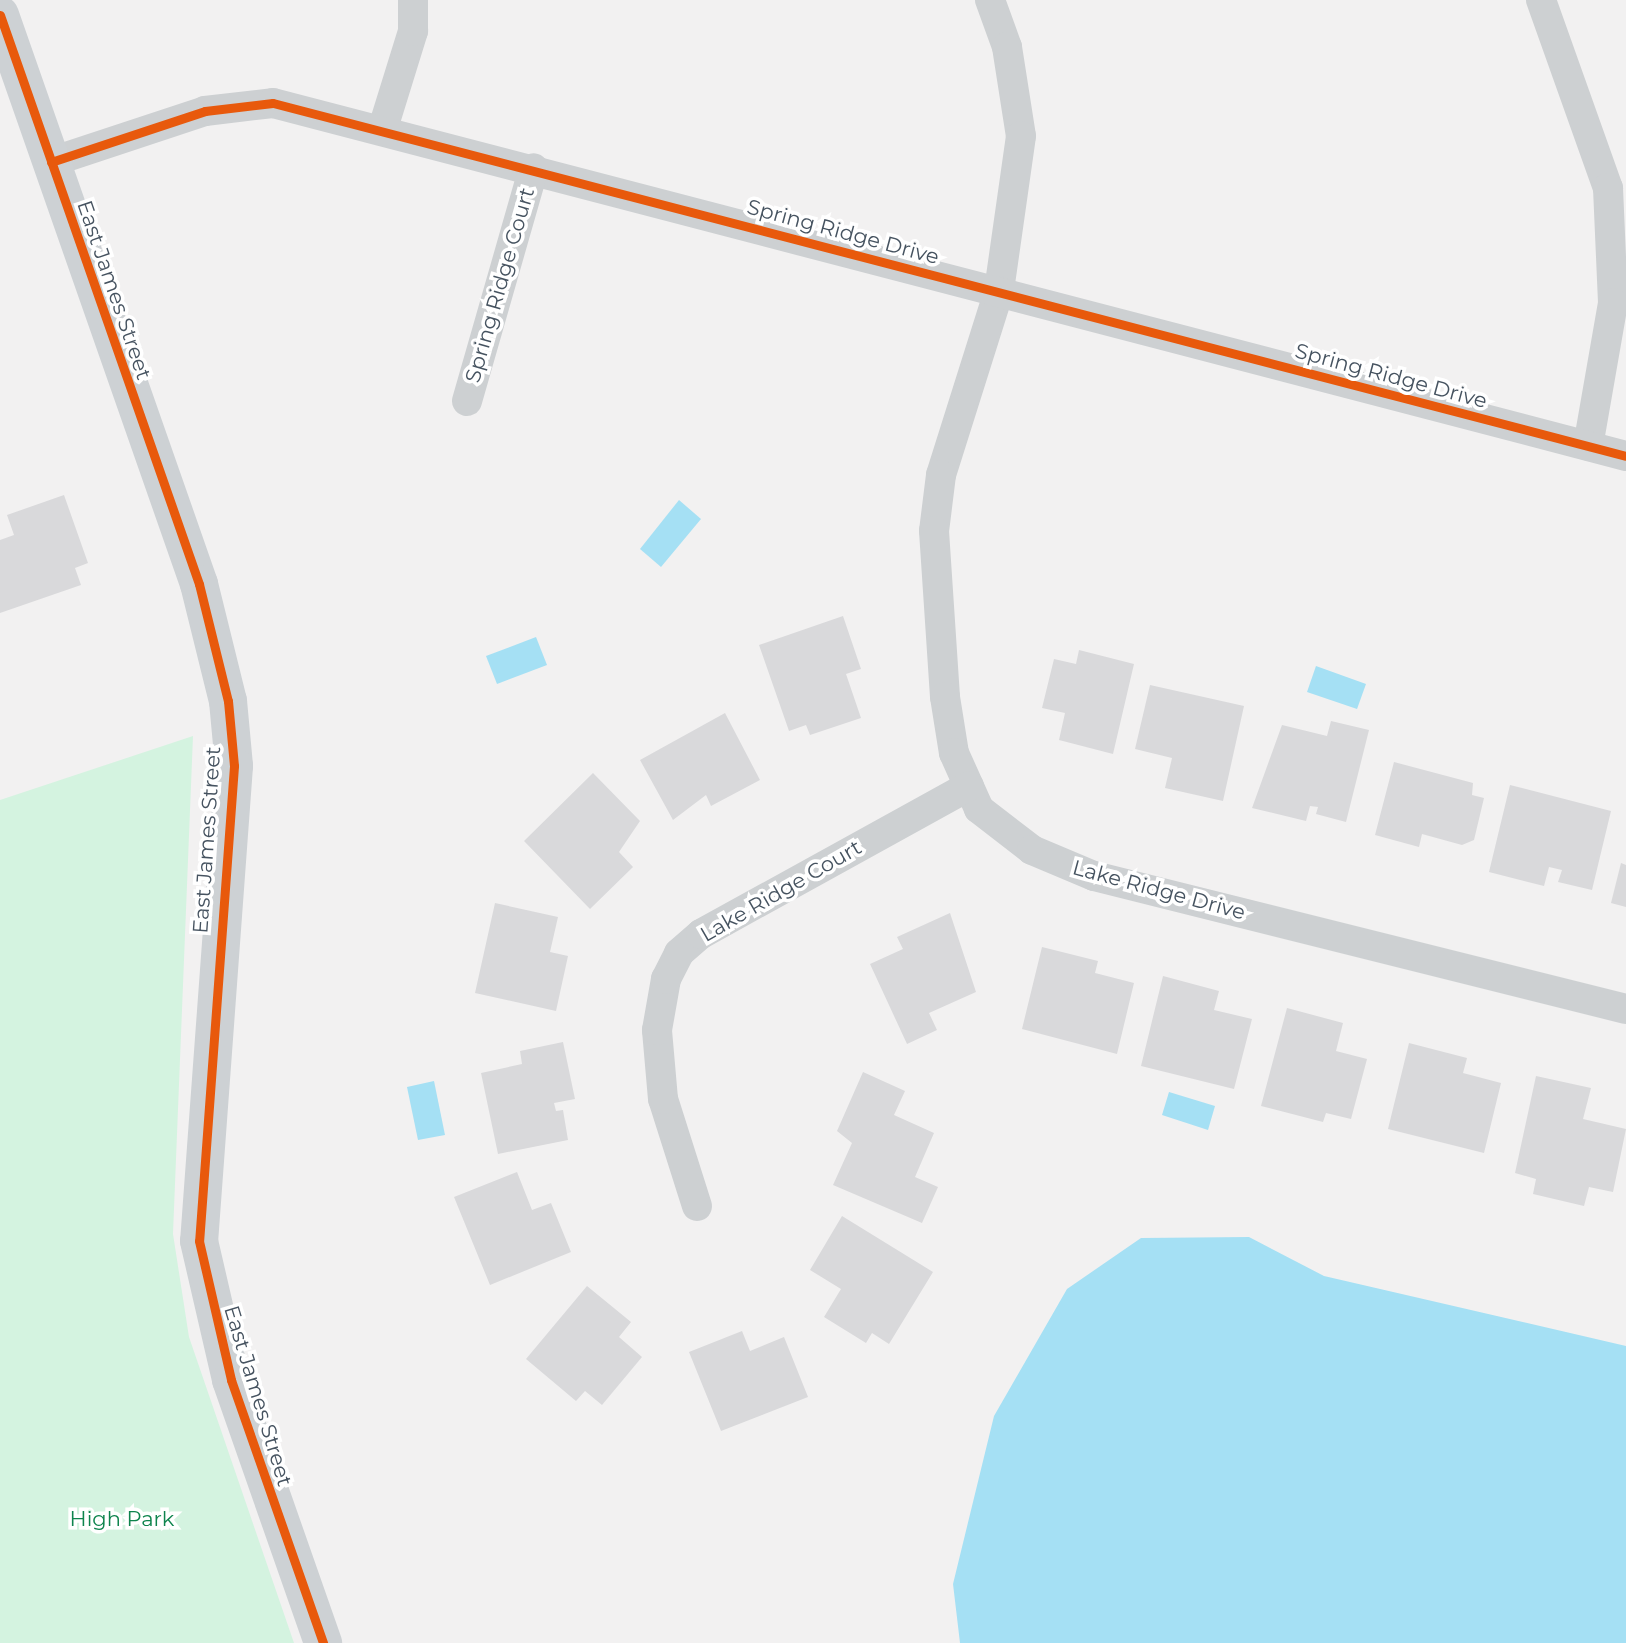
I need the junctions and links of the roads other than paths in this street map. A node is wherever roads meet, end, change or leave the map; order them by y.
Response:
1 (413, 0) edge
2 (990, 0) edge
3 (1541, 0) edge
4 (0, 15) edge
5 (383, 128) junction
6 (51, 162) junction
7 (534, 168) junction
8 (999, 291) junction
9 (467, 401) dead end
10 (1587, 446) junction
11 (1626, 456) edge
12 (969, 786) junction
13 (1626, 1009) edge
14 (696, 1206) dead end
15 (323, 1643) edge

1 - 5 street
2 - 8 street, Lake Ridge Drive
3 - 10 street
4 - 6 street, East James Street
5 - 6 street, Spring Ridge Drive
5 - 7 street, Spring Ridge Drive
6 - 15 street, East James Street
7 - 8 street, Spring Ridge Drive
7 - 9 street, Spring Ridge Court
8 - 10 street, Spring Ridge Drive
8 - 12 street, Lake Ridge Drive
10 - 11 street, Spring Ridge Drive
12 - 13 street, Lake Ridge Drive
12 - 14 street, Lake Ridge Court

